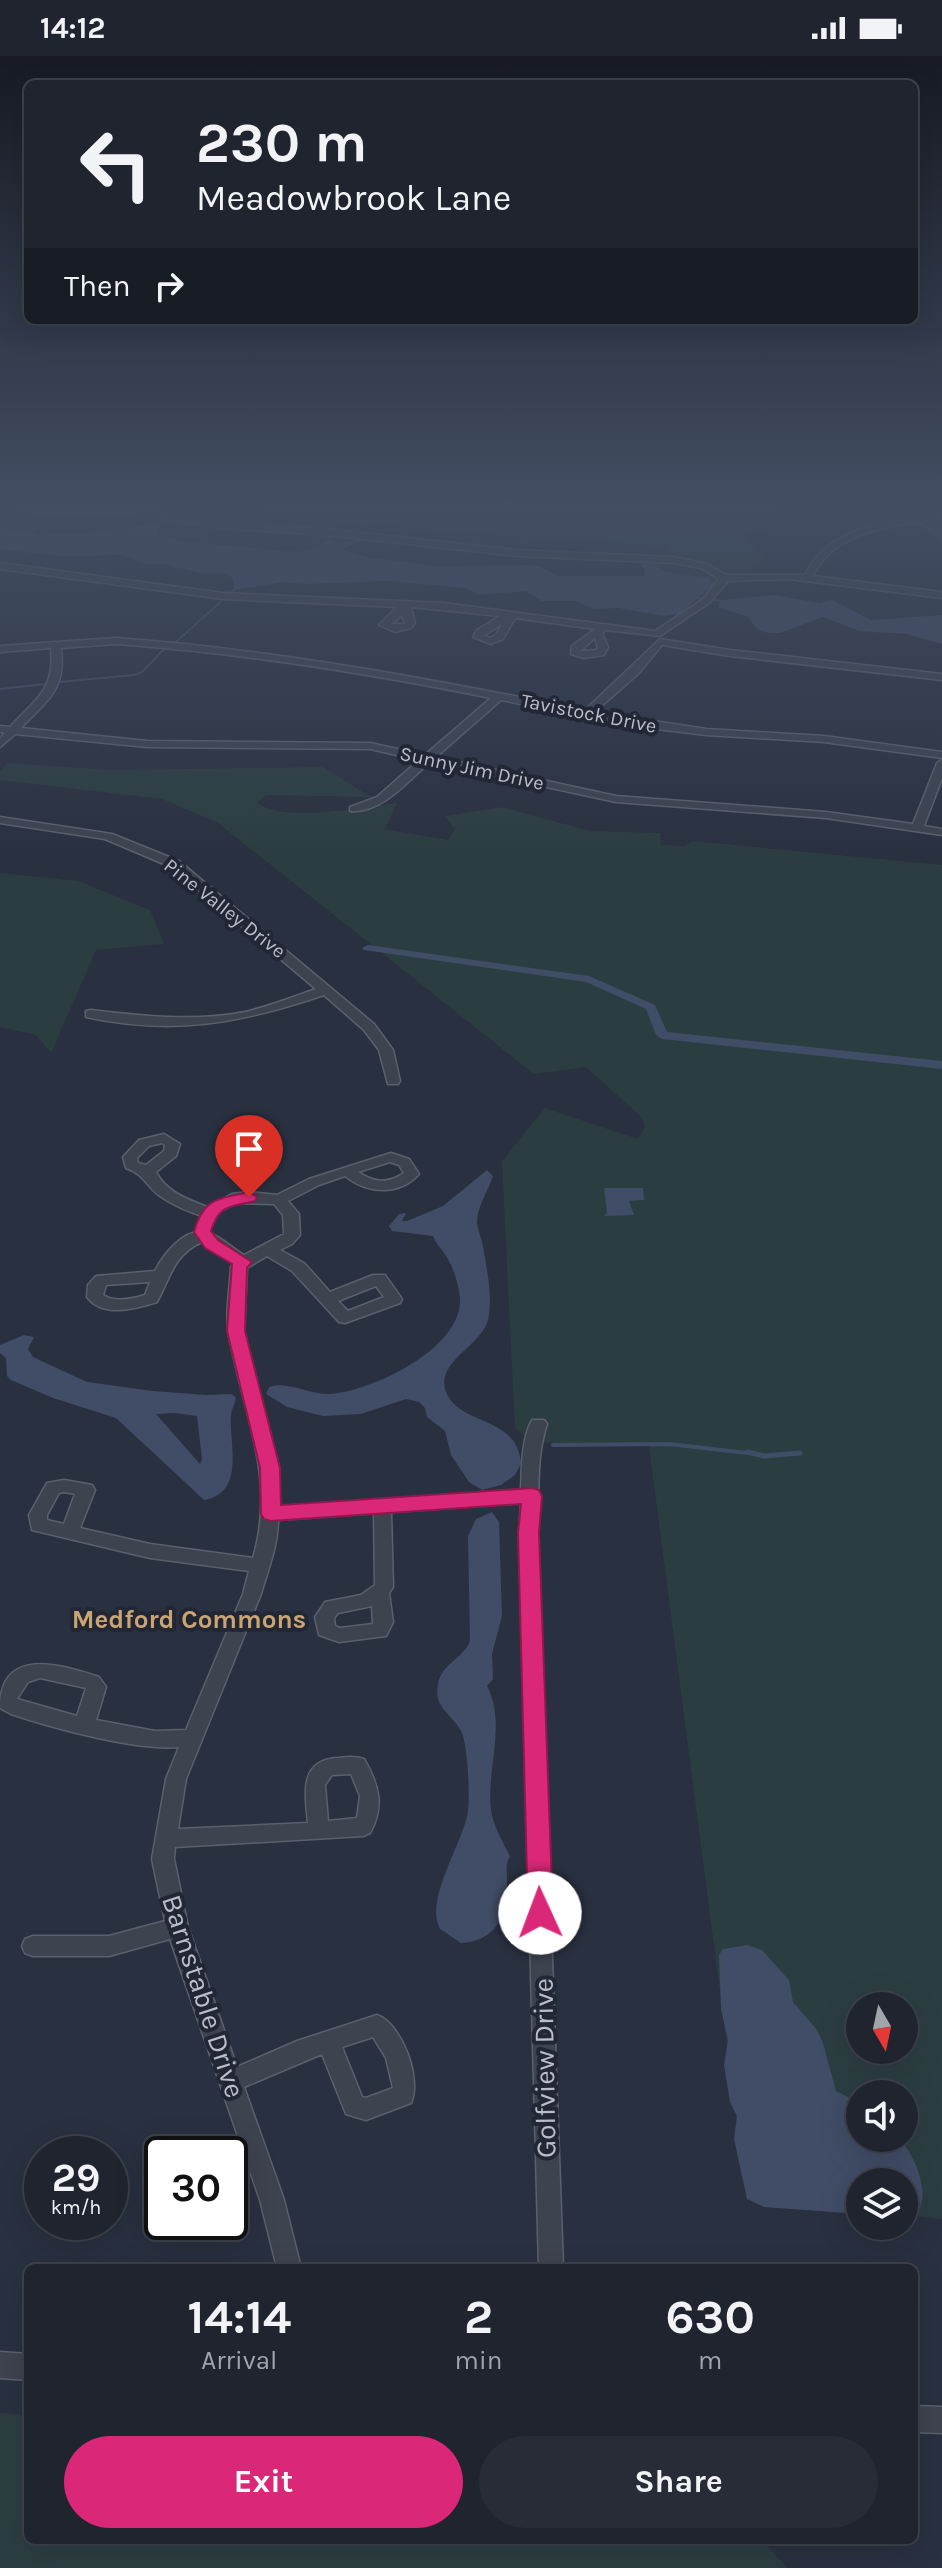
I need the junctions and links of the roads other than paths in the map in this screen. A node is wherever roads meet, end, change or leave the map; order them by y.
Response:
1 (569, 625) edge
2 (674, 625) edge
3 (658, 638) junction
4 (56, 645) junction
5 (0, 649) edge
6 (942, 677) edge
7 (499, 696) junction
8 (587, 714) junction
9 (0, 729) edge
10 (14, 730) junction
11 (0, 744) edge
12 (942, 755) edge
13 (428, 758) junction
14 (942, 763) edge
15 (354, 809) dead end
16 (0, 820) edge
17 (917, 829) junction
18 (942, 832) edge
19 (327, 990) junction
20 (91, 1014) dead end
21 (393, 1081) dead end
22 (347, 1170) dead end
23 (148, 1171) dead end
24 (279, 1200) junction
25 (208, 1213) junction
26 (203, 1236) junction
27 (266, 1249) junction
28 (243, 1262) junction
29 (159, 1276) dead end
30 (328, 1299) dead end
31 (535, 1430) dead end
32 (532, 1496) junction
33 (382, 1507) junction
34 (271, 1514) junction
35 (70, 1531) dead end
36 (262, 1566) junction
37 (380, 1593) dead end
38 (85, 1724) dead end
39 (194, 1738) junction
40 (322, 1831) junction
41 (167, 1838) junction
42 (177, 1927) junction
43 (33, 1946) dead end
44 (328, 2042) dead end
45 (231, 2081) junction
46 (288, 2264) edge
47 (551, 2264) edge
48 (0, 2365) edge
49 (24, 2367) edge
50 (918, 2419) edge
51 (942, 2420) edge

1 - 3 street
2 - 3 street
3 - 6 street
3 - 8 street
4 - 5 street, Tavistock Drive
4 - 7 street, Tavistock Drive
4 - 10 street
7 - 8 street, Tavistock Drive
7 - 13 street
8 - 12 street, Tavistock Drive
9 - 10 street, Sunny Jim Drive
10 - 11 street
10 - 13 street, Sunny Jim Drive
13 - 15 street
13 - 17 street, Sunny Jim Drive
14 - 17 street
16 - 19 street, Pine Valley Drive
17 - 18 street, Sunny Jim Drive
19 - 20 street
19 - 21 street, Pine Valley Drive
22 - 24 street
23 - 25 street
24 - 25 street
24 - 27 street
25 - 26 street
26 - 28 street
26 - 29 street
27 - 28 street
27 - 30 street
28 - 34 street, Barnstable Drive
31 - 32 street, Golfview Drive
32 - 33 street
32 - 47 street, Golfview Drive
33 - 34 street
33 - 37 street
34 - 36 street, Barnstable Drive
35 - 36 street
36 - 39 street, Barnstable Drive
38 - 39 street
39 - 41 street, Barnstable Drive
40 - 40 street
40 - 41 street
41 - 42 street, Barnstable Drive
42 - 43 street
42 - 45 street, Barnstable Drive
44 - 45 street
45 - 46 street, Barnstable Drive
48 - 49 street
50 - 51 street

